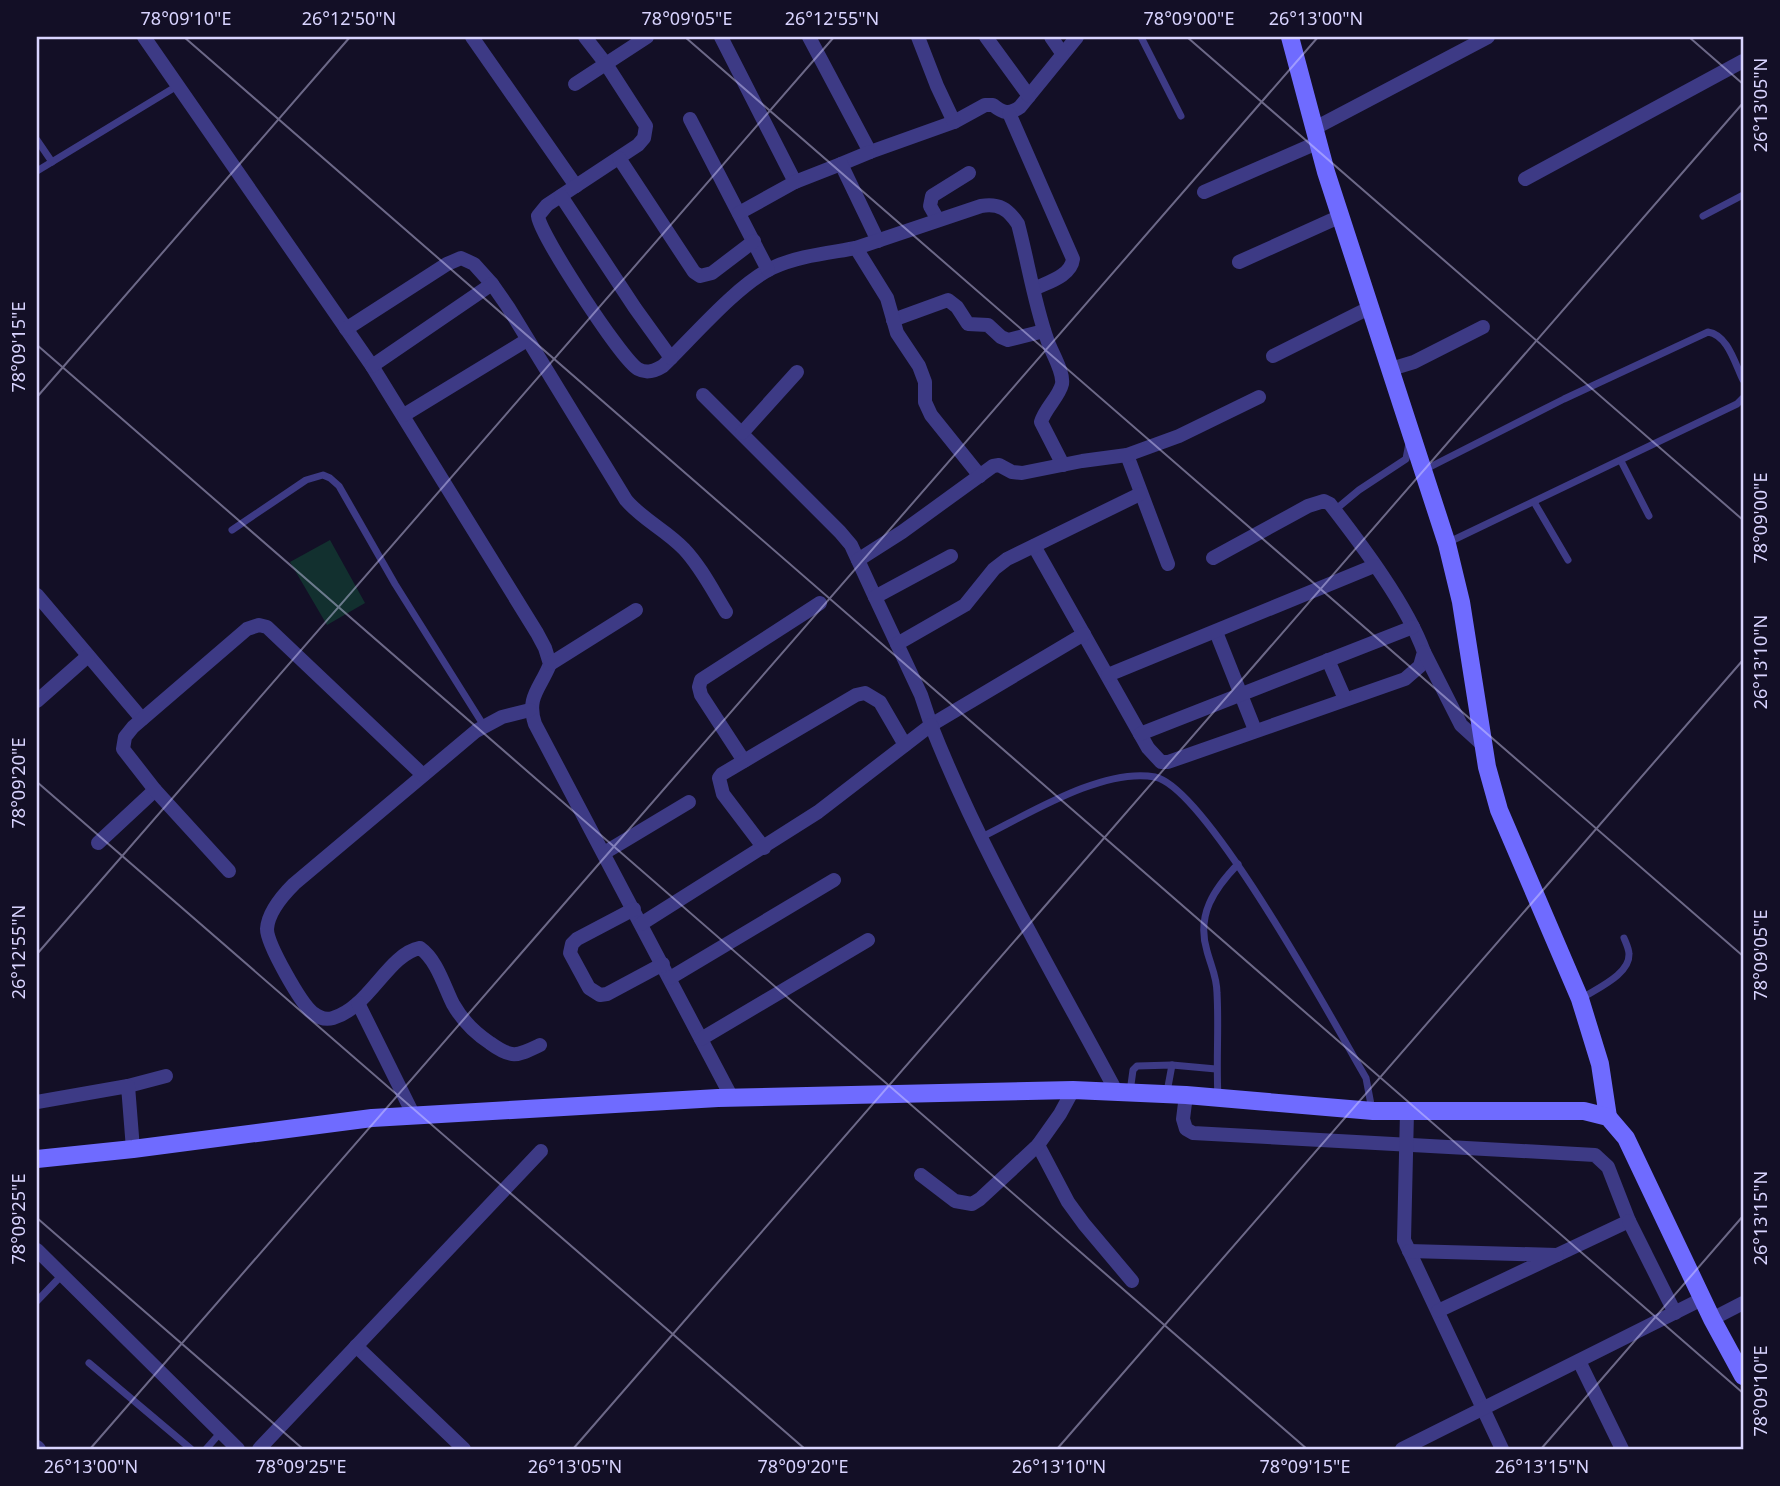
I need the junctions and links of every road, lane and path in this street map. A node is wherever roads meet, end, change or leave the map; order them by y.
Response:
1 (144, 37) edge
2 (472, 37) edge
3 (585, 37) edge
4 (647, 37) edge
5 (721, 37) edge
6 (809, 37) edge
7 (918, 37) edge
8 (986, 37) edge
9 (1051, 37) edge
10 (1077, 37) edge
11 (1141, 37) edge
12 (1290, 37) edge
13 (1488, 37) edge
14 (1062, 53) junction
15 (1743, 61) edge
16 (606, 64) junction
17 (575, 85) dead end
18 (177, 86) junction
19 (1029, 96) junction
20 (1009, 113) junction
21 (1181, 116) dead end
22 (690, 119) dead end
23 (954, 122) junction
24 (1317, 135) junction
25 (37, 140) edge
26 (870, 152) junction
27 (619, 158) junction
28 (52, 162) junction
29 (841, 164) junction
30 (37, 171) edge
31 (969, 173) dead end
32 (1525, 179) dead end
33 (795, 182) junction
34 (576, 186) junction
35 (1203, 192) dead end
36 (1743, 195) edge
37 (561, 196) junction
38 (739, 213) junction
39 (1341, 216) junction
40 (1703, 216) dead end
41 (938, 220) junction
42 (754, 241) junction
43 (878, 241) junction
44 (856, 248) junction
45 (1239, 262) dead end
46 (768, 270) junction
47 (492, 284) junction
48 (1034, 289) junction
49 (1371, 307) junction
50 (893, 320) junction
51 (1483, 327) dead end
52 (346, 329) junction
53 (1044, 331) junction
54 (527, 340) junction
55 (1273, 356) dead end
56 (671, 358) junction
57 (372, 366) junction
58 (1391, 369) junction
59 (797, 372) dead end
60 (1743, 380) edge
61 (703, 395) dead end
62 (1259, 397) dead end
63 (1743, 398) edge
64 (404, 415) junction
65 (742, 433) junction
66 (1412, 433) junction
67 (1127, 455) junction
68 (1620, 461) junction
69 (1063, 465) junction
70 (1423, 470) junction
71 (980, 476) junction
72 (1140, 494) junction
73 (1534, 502) junction
74 (1334, 510) junction
75 (1649, 516) dead end
76 (232, 530) dead end
77 (1447, 544) junction
78 (1034, 546) junction
79 (951, 556) dead end
80 (1213, 558) dead end
81 (858, 560) junction
82 (1568, 560) dead end
83 (1168, 564) dead end
84 (1374, 566) junction
85 (876, 597) junction
86 (38, 600) edge
87 (820, 603) dead end
88 (636, 610) dead end
89 (726, 612) dead end
90 (1413, 627) junction
91 (1216, 632) junction
92 (1084, 634) junction
93 (897, 644) junction
94 (1424, 652) junction
95 (88, 656) junction
96 (1328, 660) junction
97 (550, 664) junction
98 (1108, 675) junction
99 (1241, 694) junction
100 (1345, 699) junction
101 (37, 701) edge
102 (530, 710) junction
103 (142, 719) junction
104 (932, 725) junction
105 (485, 726) junction
106 (1255, 730) junction
107 (1140, 734) junction
108 (905, 745) junction
109 (1483, 745) junction
110 (744, 761) junction
111 (423, 775) junction
112 (155, 790) junction
113 (689, 802) dead end
114 (982, 837) junction
115 (98, 843) dead end
116 (764, 848) junction
117 (604, 853) junction
118 (1238, 864) junction
119 (229, 871) dead end
120 (834, 880) dead end
121 (634, 909) junction
122 (642, 924) junction
123 (1624, 938) dead end
124 (868, 940) dead end
125 (663, 964) junction
126 (670, 978) junction
127 (1580, 999) junction
128 (358, 1003) junction
129 (701, 1039) junction
130 (540, 1045) dead end
131 (1172, 1065) junction
132 (1216, 1069) junction
133 (166, 1076) dead end
134 (128, 1086) junction
135 (1073, 1090) junction
136 (1123, 1091) junction
137 (1167, 1094) junction
138 (1186, 1095) junction
139 (1218, 1097) junction
140 (732, 1098) junction
141 (37, 1102) edge
142 (1373, 1111) junction
143 (1406, 1112) junction
144 (414, 1116) junction
145 (1608, 1117) junction
146 (1408, 1143) junction
147 (1038, 1145) junction
148 (133, 1149) junction
149 (541, 1151) dead end
150 (37, 1159) edge
151 (921, 1175) dead end
152 (1629, 1221) junction
153 (37, 1250) edge
154 (1409, 1251) junction
155 (1557, 1255) junction
156 (62, 1275) junction
157 (1132, 1281) dead end
158 (1702, 1299) junction
159 (37, 1301) edge
160 (1743, 1303) edge
161 (1438, 1311) junction
162 (1675, 1313) junction
163 (1712, 1319) junction
164 (356, 1346) junction
165 (1579, 1361) junction
166 (89, 1363) dead end
167 (1743, 1376) edge
168 (1483, 1409) junction
169 (222, 1432) junction
170 (191, 1449) edge
171 (206, 1449) edge
172 (238, 1449) edge
173 (260, 1449) edge
174 (464, 1449) edge
175 (1402, 1449) edge
176 (1502, 1449) edge
177 (1622, 1449) edge

1 - 18 street
2 - 34 street
3 - 16 street
4 - 16 street
5 - 33 street
6 - 26 street
7 - 23 street
8 - 19 street
9 - 14 street
10 - 14 street
11 - 21 lane
12 - 24 main road
13 - 24 street
14 - 19 street
15 - 32 street
16 - 17 street
16 - 27 street
18 - 28 lane
18 - 52 street
19 - 20 street
20 - 23 street
20 - 48 street
22 - 38 street
23 - 26 street
24 - 35 street
24 - 39 main road
25 - 28 lane
26 - 29 street
27 - 34 street
27 - 42 street
28 - 30 lane
29 - 33 street
29 - 43 street
31 - 41 street
33 - 38 street
34 - 37 street
36 - 40 lane
37 - 56 street
37 - 56 street
38 - 42 street
39 - 45 street
39 - 49 main road
41 - 43 street
41 - 48 street
42 - 46 street
43 - 44 street
44 - 46 street
44 - 50 street
46 - 56 street
47 - 52 street
47 - 54 street
47 - 57 street
48 - 53 street
49 - 55 street
49 - 58 main road
50 - 53 street
50 - 71 street
51 - 58 street
52 - 57 street
53 - 69 street
54 - 64 street
54 - 89 street
57 - 64 street
58 - 66 main road
59 - 65 street
60 - 70 lane
61 - 65 street
62 - 67 street
63 - 68 lane
64 - 97 street
65 - 81 street
66 - 70 main road
66 - 74 lane
67 - 69 street
67 - 72 street
68 - 73 lane
68 - 75 lane
69 - 71 street
70 - 77 main road
71 - 81 street
72 - 78 street
72 - 83 street
73 - 77 lane
73 - 82 lane
74 - 80 street
74 - 84 street
76 - 105 lane
77 - 109 main road
78 - 92 street
78 - 93 street
79 - 85 street
81 - 85 street
84 - 90 street
84 - 91 street
85 - 93 street
86 - 95 street
87 - 110 street
88 - 97 street
90 - 94 street
90 - 96 street
91 - 98 street
91 - 99 street
92 - 98 street
92 - 104 street
93 - 104 street
94 - 100 street
94 - 109 street
95 - 101 street
95 - 103 street
96 - 99 street
96 - 100 street
97 - 102 street
98 - 107 street
99 - 106 street
99 - 107 street
100 - 106 street
102 - 105 street
102 - 117 street
103 - 111 street
103 - 112 street
104 - 108 street
104 - 114 street
105 - 111 street
106 - 107 street
108 - 110 street
108 - 116 street
109 - 127 main road
110 - 116 street
111 - 128 street
112 - 115 street
112 - 119 street
113 - 117 street
114 - 118 lane
114 - 136 street
116 - 122 street
117 - 121 street
118 - 132 lane
118 - 142 lane
120 - 126 street
121 - 122 street
121 - 125 street
122 - 125 street
123 - 127 lane
124 - 129 street
125 - 126 street
126 - 129 street
127 - 145 main road
128 - 130 street
128 - 144 street
129 - 140 street
131 - 132 lane
131 - 136 lane
131 - 137 lane
132 - 139 lane
133 - 134 street
134 - 141 street
134 - 148 street
135 - 136 main road
135 - 140 main road
135 - 147 street
136 - 137 main road
137 - 138 main road
138 - 139 main road
138 - 146 street
139 - 142 main road
140 - 144 main road
142 - 143 main road
143 - 145 main road
143 - 146 street
144 - 148 main road
145 - 158 main road
146 - 152 street
146 - 154 street
147 - 151 street
147 - 157 street
148 - 150 main road
149 - 164 street
152 - 155 street
152 - 162 street
153 - 156 street
154 - 155 street
154 - 161 street
155 - 161 street
156 - 159 lane
156 - 169 street
158 - 162 street
158 - 163 main road
160 - 163 street
161 - 168 street
162 - 165 street
163 - 167 main road
164 - 173 street
164 - 174 street
165 - 168 street
165 - 177 street
166 - 170 lane
168 - 175 street
168 - 176 street
169 - 171 lane
169 - 172 street

